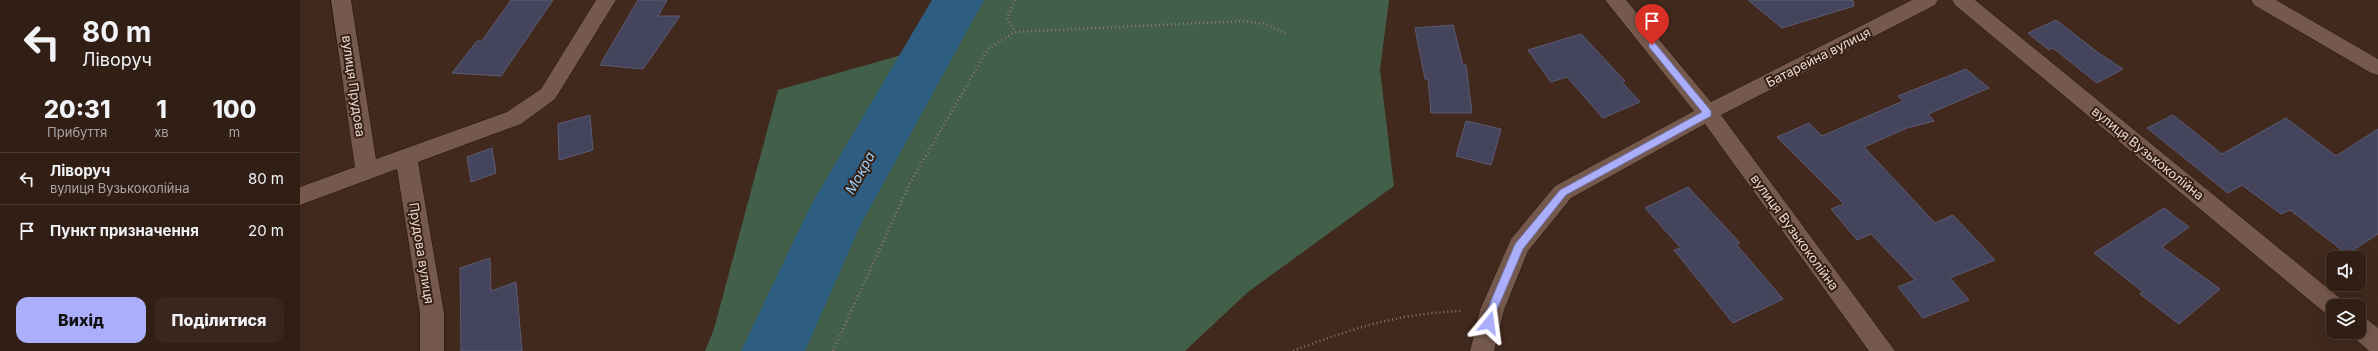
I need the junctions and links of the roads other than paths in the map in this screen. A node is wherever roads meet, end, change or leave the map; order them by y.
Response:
1 (341, 0) edge
2 (606, 0) edge
3 (1615, 0) edge
4 (1928, 0) edge
5 (1962, 0) edge
6 (2261, 0) edge
7 (2378, 68) edge
8 (1708, 113) junction
9 (406, 156) junction
10 (367, 171) junction
11 (300, 196) edge
12 (2326, 300) edge
13 (2366, 333) edge
14 (2378, 343) edge
15 (432, 351) edge
16 (1482, 351) edge
17 (1883, 351) edge

1 - 10 street, вулиця Прудова
2 - 9 street
3 - 8 street, вулиця Вузькоколійна
4 - 8 street, Батарейна вулиця
5 - 12 street, вулиця Вузькоколійна
6 - 7 street
8 - 16 street
8 - 17 street, вулиця Вузькоколійна
9 - 10 street
9 - 15 street, Прудова вулиця
10 - 11 street
13 - 14 street

